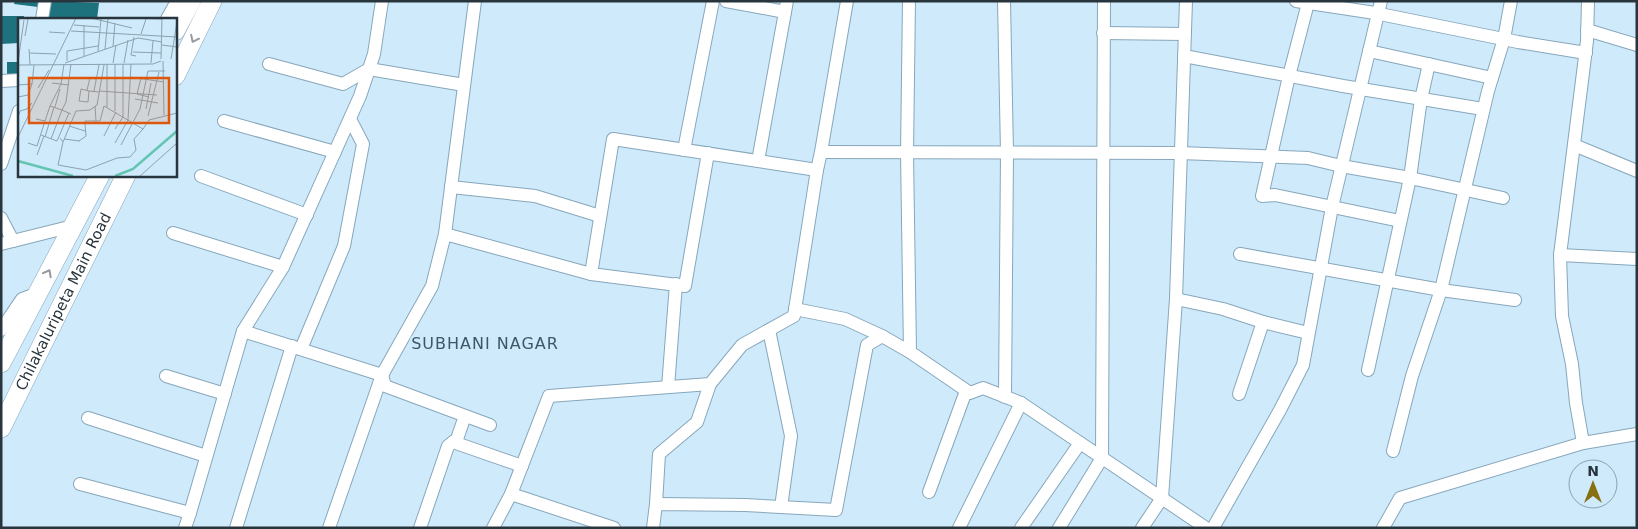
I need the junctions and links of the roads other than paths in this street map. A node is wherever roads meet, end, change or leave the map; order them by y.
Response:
1 (45, 1) edge
2 (177, 1) edge
3 (191, 1) edge
4 (212, 1) edge
5 (382, 1) edge
6 (476, 1) edge
7 (713, 1) edge
8 (726, 1) edge
9 (847, 1) edge
10 (909, 1) edge
11 (1004, 1) edge
12 (1104, 1) edge
13 (1186, 1) edge
14 (1511, 1) edge
15 (1588, 1) edge
16 (1302, 2) edge
17 (786, 7) edge
18 (1379, 7) edge
19 (42, 18) edge
20 (168, 18) edge
21 (176, 29) edge
22 (1587, 30) junction
23 (1104, 33) junction
24 (1185, 34) junction
25 (1504, 39) junction
26 (1637, 45) edge
27 (1369, 51) junction
28 (1586, 53) junction
29 (1184, 56) junction
30 (268, 64) dead end
31 (1429, 64) junction
32 (369, 69) junction
33 (176, 74) edge
34 (1288, 76) junction
35 (1492, 78) junction
36 (18, 80) edge
37 (1, 81) edge
38 (464, 85) junction
39 (1359, 89) junction
40 (1421, 99) junction
41 (1483, 109) junction
42 (18, 114) edge
43 (350, 119) junction
44 (224, 121) dead end
45 (1574, 145) junction
46 (684, 150) junction
47 (335, 152) junction
48 (821, 152) junction
49 (708, 153) junction
50 (907, 153) junction
51 (1007, 153) junction
52 (1180, 153) junction
53 (1103, 154) junction
54 (1272, 156) junction
55 (758, 161) junction
56 (1, 164) edge
57 (1342, 166) junction
58 (816, 170) junction
59 (1637, 171) edge
60 (99, 176) edge
61 (126, 176) edge
62 (202, 176) dead end
63 (1410, 178) junction
64 (451, 187) junction
65 (1464, 190) junction
66 (1503, 198) dead end
67 (1332, 207) junction
68 (307, 215) junction
69 (600, 216) junction
70 (1, 218) edge
71 (1400, 221) junction
72 (73, 226) junction
73 (173, 233) dead end
74 (445, 234) junction
75 (7, 243) edge
76 (1240, 254) dead end
77 (1560, 254) junction
78 (1637, 259) edge
79 (284, 267) junction
80 (1321, 268) junction
81 (591, 274) junction
82 (1387, 280) junction
83 (676, 284) junction
84 (1441, 290) junction
85 (38, 293) junction
86 (1176, 299) junction
87 (1515, 300) dead end
88 (795, 310) junction
89 (1263, 322) junction
90 (1, 330) edge
91 (769, 330) junction
92 (243, 331) junction
93 (1308, 333) junction
94 (882, 336) junction
95 (296, 348) junction
96 (910, 352) junction
97 (1, 362) edge
98 (1368, 370) dead end
99 (382, 375) junction
100 (166, 376) dead end
101 (710, 384) junction
102 (668, 387) junction
103 (966, 391) junction
104 (224, 394) junction
105 (1239, 394) dead end
106 (1005, 397) junction
107 (1021, 403) junction
108 (465, 416) junction
109 (88, 418) dead end
110 (490, 425) dead end
111 (1, 428) edge
112 (1637, 434) edge
113 (453, 442) junction
114 (1080, 443) junction
115 (1583, 443) junction
116 (1393, 451) dead end
117 (206, 456) junction
118 (1102, 458) junction
119 (522, 466) junction
120 (80, 484) dead end
121 (929, 492) dead end
122 (511, 494) junction
123 (1162, 498) junction
124 (656, 504) junction
125 (781, 507) junction
126 (190, 513) junction
127 (185, 528) edge
128 (236, 528) edge
129 (329, 528) edge
130 (420, 528) edge
131 (493, 528) edge
132 (614, 528) edge
133 (654, 528) edge
134 (959, 528) edge
135 (1021, 528) edge
136 (1059, 528) edge
137 (1142, 528) edge
138 (1206, 528) edge
139 (1213, 528) edge
140 (1383, 528) edge

1 - 19 street
2 - 20 street
3 - 21 main road
4 -> 33 main road
5 - 32 street
6 - 38 street
7 - 46 street
8 - 17 street
9 - 48 street
10 - 50 street
11 - 51 street
12 - 23 street
13 - 24 street
14 - 25 street
15 - 22 street
16 - 18 street
16 - 34 street
17 - 55 street
18 - 25 street
18 - 27 street
22 - 26 street
22 - 28 street
23 - 24 street
23 - 53 street
24 - 29 street
25 - 28 street
25 - 35 street
27 - 31 street
27 - 39 street
28 - 45 street
29 - 34 street
29 - 52 street
30 - 32 street
31 - 35 street
31 - 40 street
32 - 38 street
32 - 43 street
34 - 39 street
34 - 54 street
35 - 41 street
36 - 37 street
38 - 64 street
39 - 40 street
39 - 57 street
40 - 41 street
40 - 63 street
41 - 65 street
42 - 56 street
43 - 47 street
43 - 95 street
44 - 47 street
45 - 59 street
45 - 77 street
46 - 49 street
46 - 69 street
47 - 68 street
48 - 50 street
48 - 58 street
49 - 55 street
49 - 83 street
50 - 51 street
50 - 96 street
51 - 53 street
51 - 106 street
52 - 53 street
52 - 54 street
52 - 86 street
53 - 118 street
54 - 57 street
54 - 67 street
55 - 58 street
57 - 63 street
57 - 67 street
58 - 88 street
60 - 72 main road, Chilakaluripeta Main Road
61 - 111 main road, Chilakaluripeta Main Road
62 - 68 street
63 - 65 street
63 - 71 street
64 - 69 street
64 - 74 street
65 - 66 street
65 - 84 street
67 - 71 street
67 - 80 street
68 - 79 street
69 - 81 street
70 - 75 street
71 - 82 street
72 - 75 street
85 -> 72 main road, Chilakaluripeta Main Road
73 - 79 street
74 - 81 street
74 - 99 street
76 - 80 street
77 - 78 street
77 - 115 street
79 - 92 street
80 - 82 street
80 - 93 street
81 - 83 street
82 - 84 street
82 - 98 street
83 - 102 street
84 - 87 street
84 - 116 street
85 - 90 street
85 - 97 main road, Chilakaluripeta Main Road
86 - 89 street
86 - 123 street
88 - 91 street
88 - 94 street
89 - 93 street
89 - 105 street
91 - 101 street
91 - 125 street
92 - 95 street
92 - 104 street
93 - 139 street
94 - 96 street
94 - 125 street
95 - 99 street
95 - 128 street
96 - 103 street
99 - 108 street
99 - 129 street
100 - 104 street
101 - 102 street
101 - 124 street
102 - 119 street
103 - 106 street
103 - 121 street
104 - 117 street
106 - 107 street
107 - 114 street
107 - 134 street
108 - 110 street
108 - 113 street
109 - 117 street
112 - 115 street
113 - 119 street
113 - 130 street
114 - 118 street
114 - 135 street
115 - 140 street
117 - 126 street
118 - 123 street
118 - 136 street
119 - 122 street
120 - 126 street
122 - 131 street
122 - 132 street
123 - 137 street
123 - 138 street
124 - 125 street
124 - 133 street
126 - 127 street

